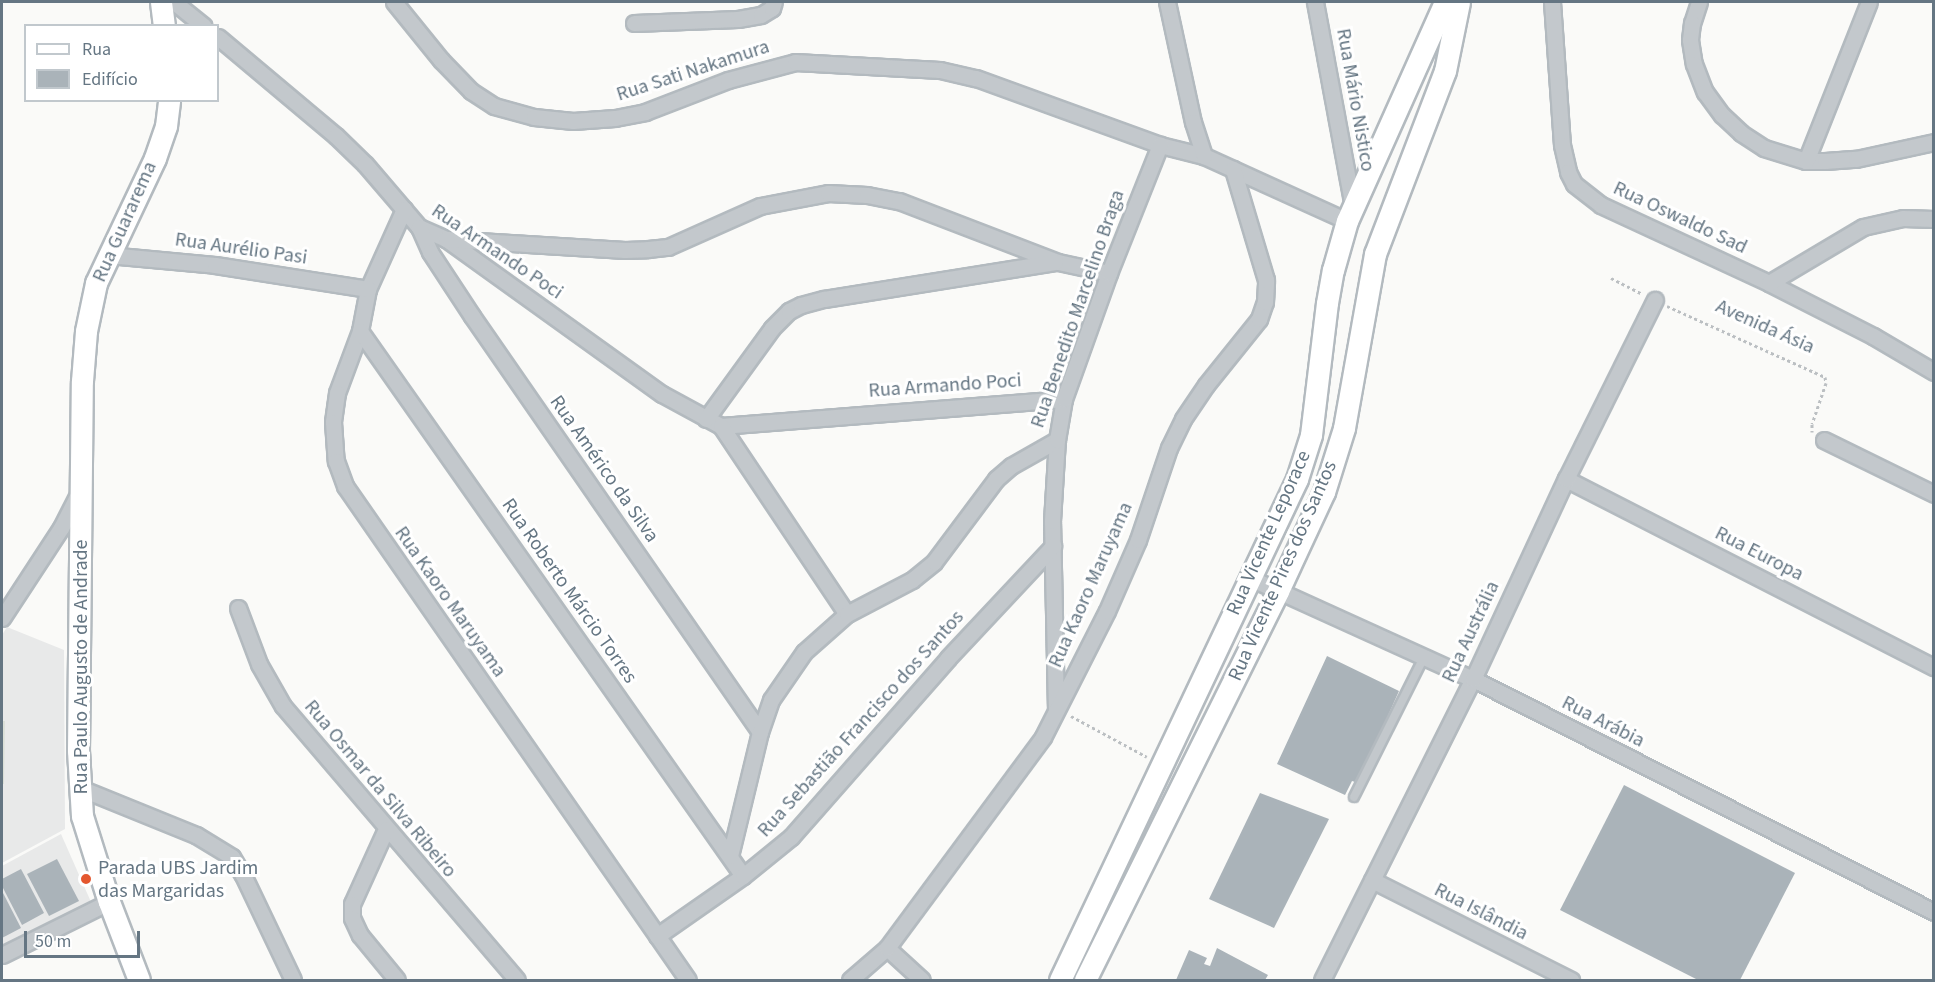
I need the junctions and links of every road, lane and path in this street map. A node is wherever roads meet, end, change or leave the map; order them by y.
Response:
1 (161, 2) edge
2 (174, 2) edge
3 (394, 2) edge
4 (774, 2) edge
5 (1167, 2) edge
6 (1316, 2) edge
7 (1445, 2) edge
8 (1459, 2) edge
9 (1552, 2) edge
10 (1699, 2) edge
11 (1869, 2) edge
12 (634, 23) dead end
13 (164, 24) edge
14 (202, 24) edge
15 (219, 38) edge
16 (1420, 58) junction
17 (1445, 71) junction
18 (169, 102) edge
19 (1934, 142) edge
20 (1160, 145) junction
21 (1204, 156) junction
22 (1806, 161) junction
23 (1233, 169) junction
24 (404, 209) junction
25 (1350, 214) junction
26 (1934, 219) edge
27 (419, 227) junction
28 (446, 239) junction
29 (1004, 241) junction
30 (108, 255) junction
31 (1058, 262) junction
32 (1007, 270) junction
33 (1109, 273) junction
34 (1611, 278) dead end
35 (1769, 283) junction
36 (368, 289) junction
37 (1655, 300) junction
38 (360, 331) junction
39 (1934, 372) edge
40 (1064, 399) junction
41 (706, 419) junction
42 (721, 426) junction
43 (1057, 440) junction
44 (1824, 440) joint
45 (1566, 479) junction
46 (81, 488) junction
47 (1934, 494) edge
48 (1053, 546) junction
49 (1250, 578) junction
50 (1278, 591) junction
51 (238, 608) dead end
52 (847, 614) junction
53 (2, 618) edge
54 (1424, 657) junction
55 (1934, 667) edge
56 (1473, 679) junction
57 (1057, 711) junction
58 (760, 732) junction
59 (1162, 764) junction
60 (80, 788) junction
61 (1354, 797) dead end
62 (386, 829) junction
63 (730, 856) junction
64 (743, 876) junction
65 (1371, 880) junction
66 (109, 902) junction
67 (1934, 912) edge
68 (657, 936) junction
69 (887, 948) junction
70 (2, 955) edge
71 (905, 975) edge
72 (139, 981) edge
73 (292, 981) edge
74 (397, 981) edge
75 (517, 981) edge
76 (688, 981) edge
77 (850, 981) edge
78 (922, 981) edge
79 (1060, 981) edge
80 (1085, 981) edge
81 (1322, 981) edge
82 (1572, 981) edge

1 - 13 main road
2 - 14 street
3 - 20 street, Rua Sati Nakamura
4 - 12 street
5 - 21 street
6 - 25 street, Rua Mário Nistico
7 - 16 main road, Rua Vicente Leporace
8 - 17 main road, Rua Vicente Pires dos Santos
9 - 35 street, Rua Oswaldo Sad
10 - 22 street
11 - 22 street
15 - 24 street, Rua Armando Poci
16 - 17 main road
16 - 25 main road, Rua Vicente Leporace
17 - 50 main road, Rua Vicente Pires dos Santos
18 - 30 main road, Rua Guararema
19 - 22 street
20 - 21 street, Rua Sati Nakamura
20 - 33 street, Rua Benedito Marcelino Braga
21 - 23 street, Rua Sati Nakamura
23 - 25 street, Rua Sati Nakamura
23 - 57 street, Rua Kaoro Maruyama
24 - 27 street, Rua Armando Poci
24 - 36 street, Rua Kaoro Maruyama
25 - 49 main road, Rua Vicente Leporace
26 - 35 street
27 - 28 street, Rua Armando Poci
27 - 58 street, Rua Américo da Silva
28 - 29 street
28 - 41 street, Rua Armando Poci
29 - 31 street
29 - 32 street
30 - 36 street, Rua Aurélio Pasi
30 - 46 main road, Rua Guararema
31 - 32 street
31 - 33 street
32 - 41 street
33 - 40 street, Rua Benedito Marcelino Braga
34 - 37 path, Avenida Ásia
35 - 39 street, Rua Oswaldo Sad
36 - 38 street, Rua Kaoro Maruyama
37 - 44 path, Avenida Ásia
37 - 45 street, Rua Austrália
38 - 63 street, Rua Roberto Márcio Torres
38 - 68 street, Rua Kaoro Maruyama
40 - 42 street, Rua Armando Poci
40 - 43 street, Rua Benedito Marcelino Braga
41 - 42 street, Rua Armando Poci
42 - 52 street
43 - 48 street
43 - 52 street, Rua Benedito Marcelino Braga
44 - 47 street
45 - 55 street, Rua Europa
45 - 56 street, Rua Austrália
46 - 53 street
46 - 60 main road, Rua Paulo Augusto de Andrade
48 - 57 street
48 - 64 street, Rua Sebastião Francisco dos Santos
49 - 50 street, Rua Arábia
49 - 59 main road, Rua Vicente Leporace
50 - 54 street, Rua Arábia
50 - 80 main road, Rua Vicente Pires dos Santos
51 - 62 street, Rua Osmar da Silva Ribeiro
52 - 58 street, Rua Benedito Marcelino Braga
54 - 56 street, Rua Arábia
54 - 61 lane
56 - 65 street, Rua Austrália
56 - 67 street, Rua Arábia
57 - 59 path
57 - 69 street, Rua Kaoro Maruyama
58 - 63 street, Rua Benedito Marcelino Braga
59 - 79 main road, Rua Vicente Leporace
60 - 66 main road, Rua Paulo Augusto de Andrade
60 - 73 street
62 - 74 street
62 - 75 street, Rua Osmar da Silva Ribeiro
63 - 64 street, Rua Roberto Márcio Torres
64 - 68 street, Rua Sebastião Francisco dos Santos
65 - 81 street, Rua Austrália
65 - 82 street, Rua Islândia
66 - 70 street
66 - 72 main road, Rua Paulo Augusto de Andrade
68 - 76 street, Rua Kaoro Maruyama
69 - 71 street
69 - 77 street, Rua Kaoro Maruyama
71 - 78 street

